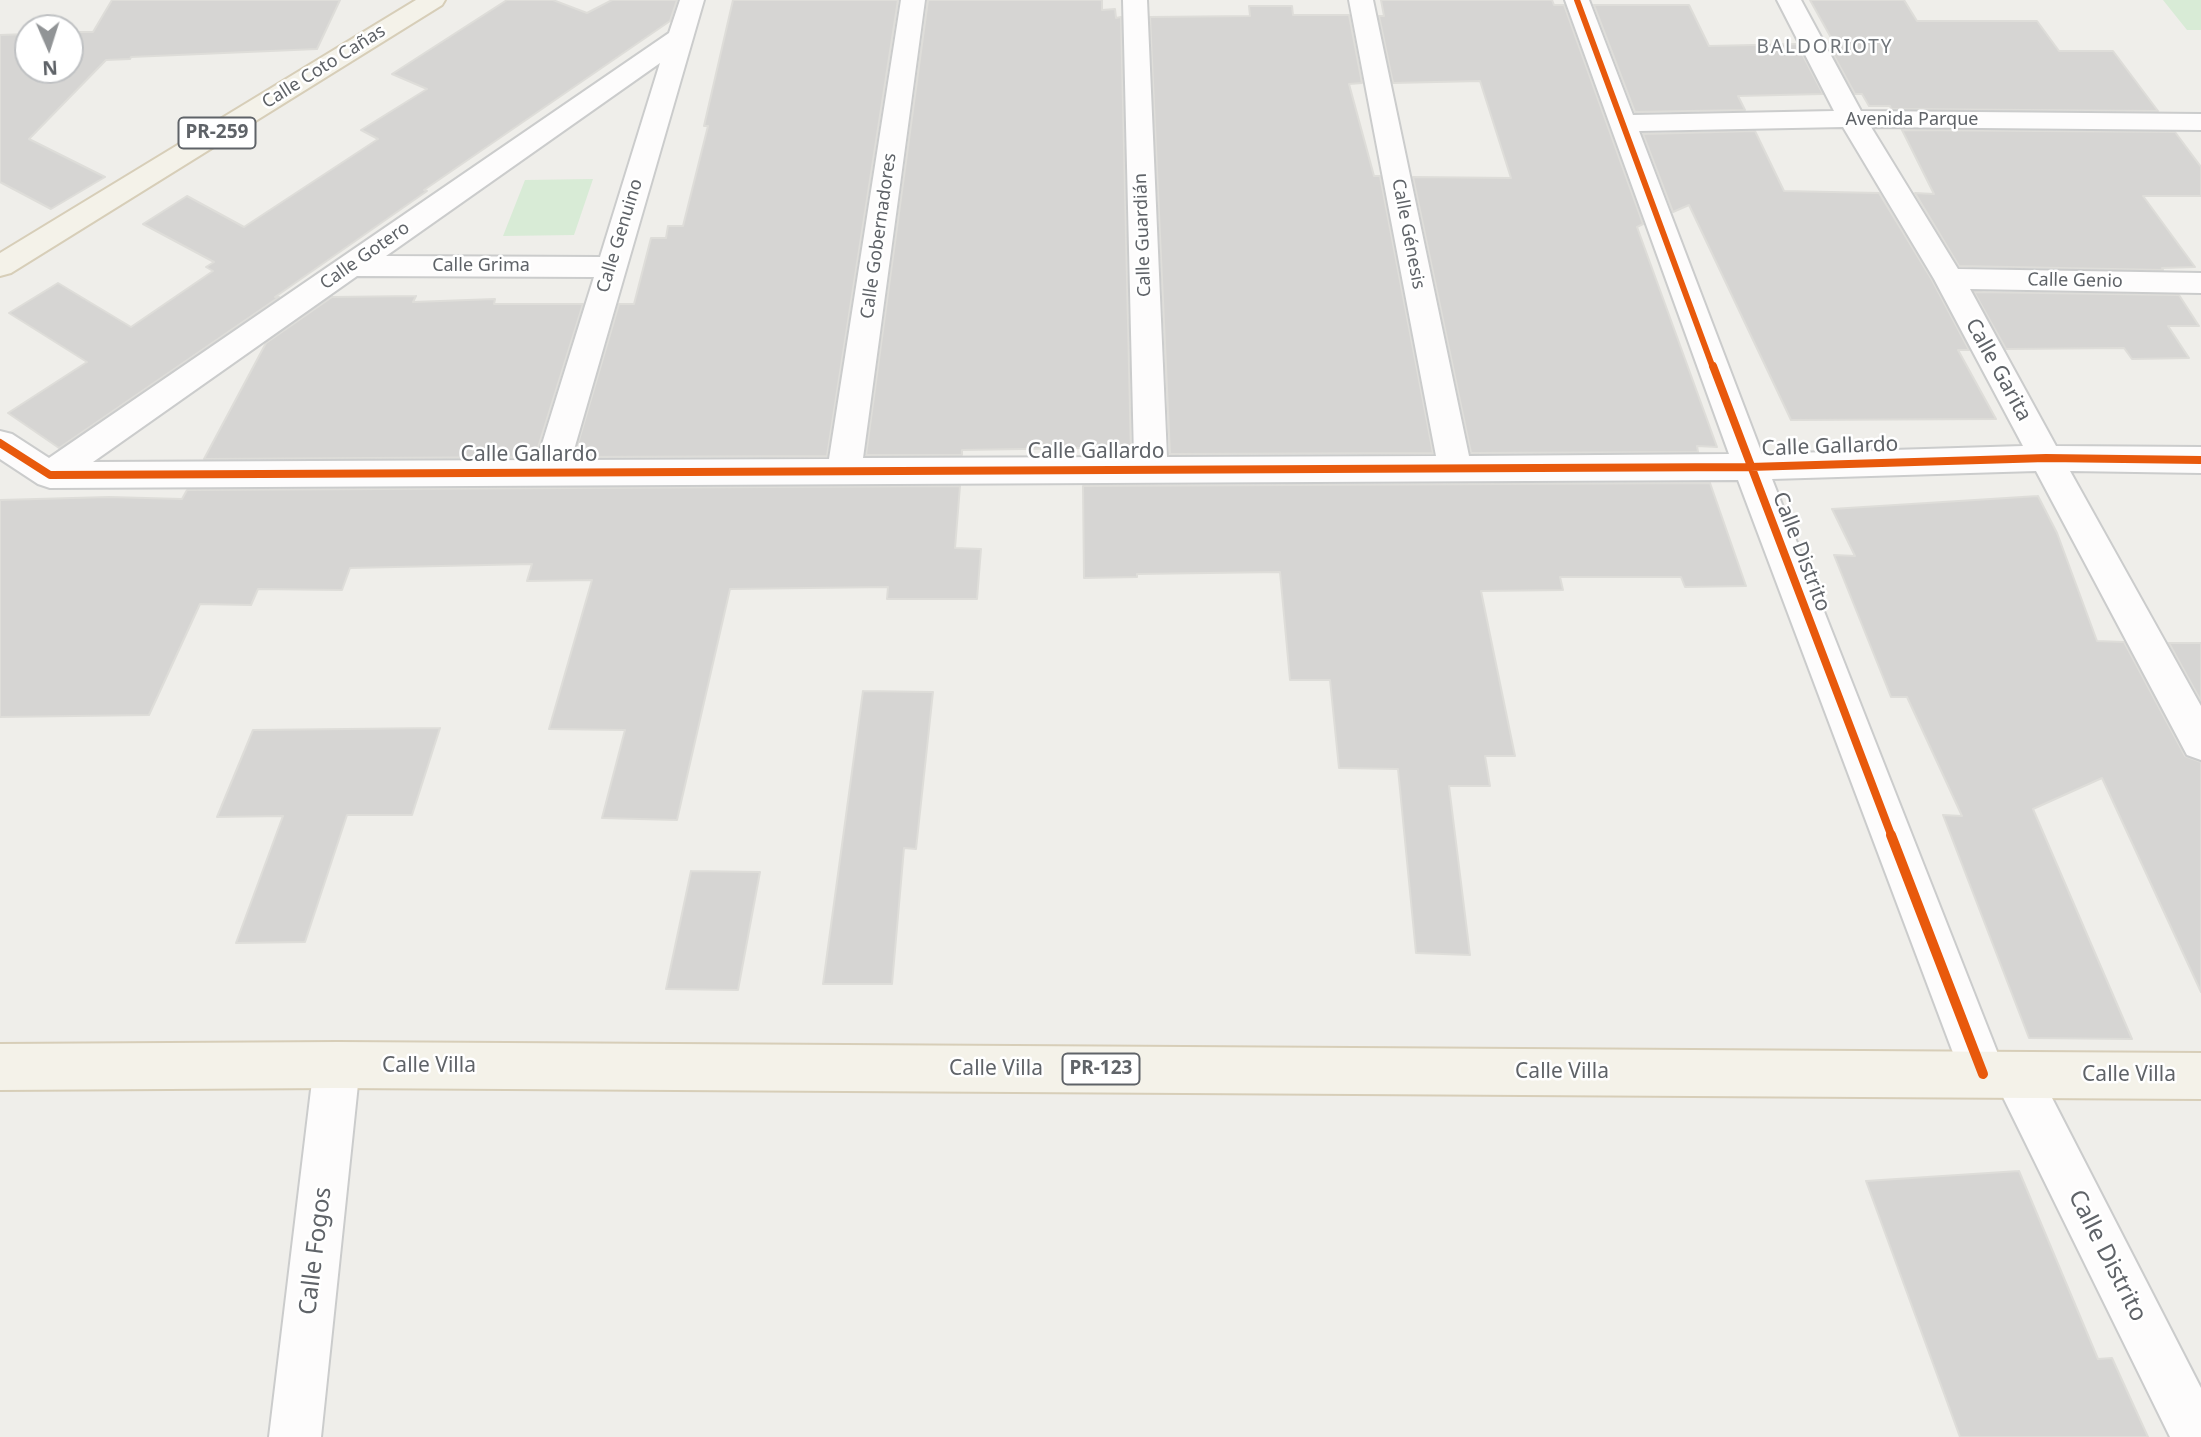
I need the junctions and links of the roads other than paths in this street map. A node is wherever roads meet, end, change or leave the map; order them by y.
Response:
1 (433, 0) edge
2 (692, 0) edge
3 (914, 0) edge
4 (1135, 0) edge
5 (1361, 0) edge
6 (1577, 0) edge
7 (1789, 0) edge
8 (680, 37) junction
9 (1852, 119) junction
10 (2201, 122) edge
11 (1624, 123) junction
12 (0, 266) edge
13 (350, 266) junction
14 (611, 267) junction
15 (1949, 279) junction
16 (2201, 283) edge
17 (0, 443) edge
18 (2046, 458) junction
19 (2201, 460) edge
20 (1750, 467) junction
21 (1455, 468) junction
22 (1151, 470) junction
23 (844, 471) junction
24 (550, 472) junction
25 (50, 475) junction
26 (2201, 743) edge
27 (337, 1065) junction
28 (0, 1067) edge
29 (1999, 1074) junction
30 (2201, 1076) edge
31 (295, 1437) edge
32 (2198, 1437) edge

1 - 12 main road, Calle Coto Cañas / PR-259
2 - 8 street, Calle Genuino
3 - 23 street, Calle Gobernadores
4 - 22 street, Calle Guardián
5 - 21 street, Calle Génesis
6 - 11 street, Calle Distrito
7 - 9 street, Calle Garita
8 - 13 street, Calle Gotero
8 - 14 street, Calle Genuino
9 - 10 street, Avenida Parque
9 - 11 street, Avenida Parque
9 - 15 street, Calle Garita
11 - 20 street, Calle Distrito
13 - 14 street, Calle Grima
13 - 25 street, Calle Gotero
14 - 24 street, Calle Genuino
15 - 16 street, Calle Genio
15 - 18 street, Calle Garita
17 - 25 street
18 - 19 street, Calle Gallardo
18 - 20 street, Calle Gallardo
18 - 26 street, Calle Garita
20 - 21 street, Calle Gallardo
20 - 29 street, Calle Distrito
21 - 22 street, Calle Gallardo
22 - 23 street, Calle Gallardo
23 - 24 street, Calle Gallardo
24 - 25 street, Calle Gallardo
27 - 28 main road, Calle Villa / PR-123
27 - 29 main road, Calle Villa / PR-123
27 - 31 street, Calle Fogos
29 - 30 main road, Calle Villa / PR-123
29 - 32 street, Calle Distrito

